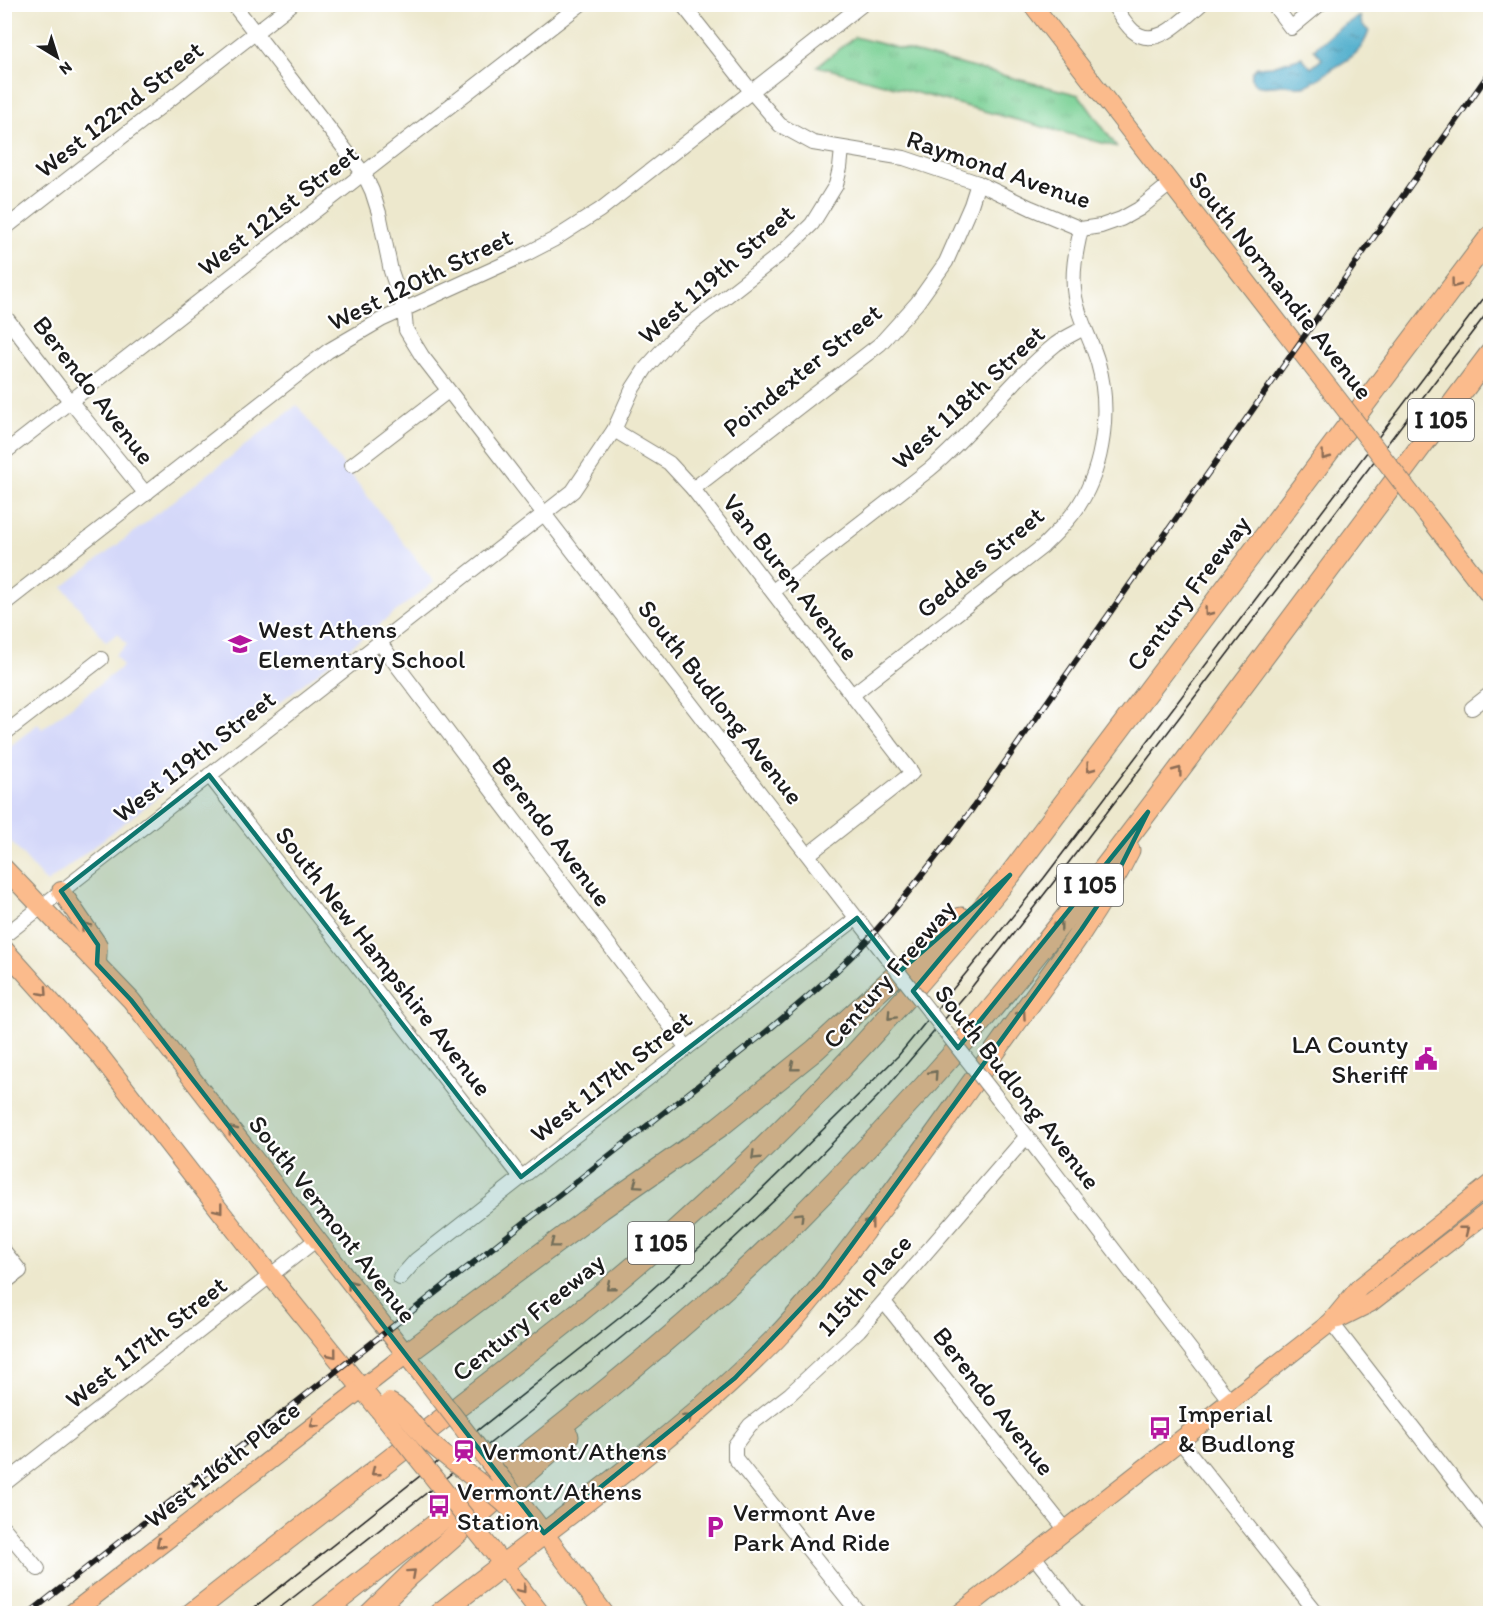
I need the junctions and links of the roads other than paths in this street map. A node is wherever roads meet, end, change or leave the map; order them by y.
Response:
1 (233, 4) edge
2 (292, 4) edge
3 (581, 4) edge
4 (682, 4) edge
5 (862, 4) edge
6 (1032, 4) edge
7 (1113, 4) edge
8 (1202, 4) edge
9 (1272, 4) edge
10 (1320, 4) edge
11 (255, 33) junction
12 (751, 91) junction
13 (842, 149) junction
14 (364, 174) junction
15 (978, 183) junction
16 (1170, 184) junction
17 (4, 229) edge
18 (1081, 229) junction
19 (1491, 237) edge
20 (404, 309) junction
21 (4, 315) edge
22 (1084, 328) junction
23 (1491, 354) edge
24 (448, 390) junction
25 (70, 402) junction
26 (614, 430) junction
27 (4, 453) edge
28 (352, 465) dead end
29 (693, 489) junction
30 (146, 494) junction
31 (545, 514) junction
32 (773, 591) junction
33 (1491, 596) edge
34 (4, 604) edge
35 (380, 643) junction
36 (101, 659) dead end
37 (1491, 694) edge
38 (852, 695) junction
39 (1472, 708) dead end
40 (4, 734) edge
41 (209, 775) junction
42 (1148, 812) junction
43 (808, 854) junction
44 (4, 868) edge
45 (1010, 874) junction
46 (61, 891) junction
47 (41, 907) junction
48 (857, 918) junction
49 (4, 936) edge
50 (4, 949) edge
51 (97, 964) junction
52 (687, 1048) junction
53 (1026, 1137) junction
54 (521, 1177) junction
55 (1491, 1184) edge
56 (1471, 1199) junction
57 (1489, 1215) edge
58 (1447, 1218) junction
59 (317, 1239) junction
60 (4, 1251) edge
61 (759, 1257) junction
62 (270, 1275) junction
63 (400, 1278) dead end
64 (4, 1283) edge
65 (884, 1302) junction
66 (1370, 1303) junction
67 (1331, 1322) junction
68 (405, 1355) junction
69 (361, 1388) junction
70 (1230, 1401) junction
71 (384, 1406) junction
72 (1180, 1441) junction
73 (4, 1484) edge
74 (446, 1514) junction
75 (527, 1519) junction
76 (1491, 1527) edge
77 (4, 1528) edge
78 (1066, 1530) junction
79 (544, 1533) junction
80 (1034, 1555) junction
81 (497, 1556) junction
82 (38, 1569) dead end
83 (196, 1613) edge
84 (71, 1614) edge
85 (304, 1614) edge
86 (321, 1614) edge
87 (370, 1614) edge
88 (439, 1614) edge
89 (541, 1614) edge
90 (605, 1614) edge
91 (860, 1614) edge
92 (959, 1614) edge
93 (1079, 1614) edge
94 (1318, 1614) edge

1 - 11 street, South Budlong Avenue
2 - 11 street, West 122nd Street
3 - 14 street, West 121st Street
4 - 12 street, Raymond Avenue
5 - 12 street, West 120th Street
6 - 16 main road, South Normandie Avenue
7 - 8 street
9 - 10 street
11 - 14 street, South Budlong Avenue
11 - 17 street, West 122nd Street
12 - 13 street, Raymond Avenue
12 - 20 street, West 120th Street
13 - 15 street, Raymond Avenue
13 - 26 street, West 119th Street
14 - 20 street, South Budlong Avenue
14 - 25 street, West 121st Street
15 - 18 street, Raymond Avenue
15 - 29 street, Poindexter Street
16 - 18 street, Raymond Avenue
16 - 33 main road, South Normandie Avenue, bridge
18 - 22 street, Geddes Street
19 -> 45 highway, Century Freeway / I 105
20 - 24 street, South Budlong Avenue
20 - 30 street, West 120th Street
21 - 25 street, Berendo Avenue
22 - 32 street, West 118th Street
22 - 38 street, Geddes Street
42 -> 23 highway, I 105
24 - 28 street
24 - 31 street, South Budlong Avenue
25 - 27 street, West 121st Street
25 - 30 street, Berendo Avenue
26 - 29 street, Van Buren Avenue
26 - 31 street, West 119th Street
29 - 32 street, Van Buren Avenue
30 - 34 street, West 120th Street
31 - 35 street, West 119th Street
31 - 43 street, South Budlong Avenue
32 - 38 street, Van Buren Avenue
35 - 41 street, West 119th Street
35 - 52 street, Berendo Avenue
36 - 40 street
37 - 39 street
38 - 43 street, Van Buren Avenue
41 - 46 street, West 119th Street
41 - 54 street, South New Hampshire Avenue
61 -> 42 highway, I 105
79 -> 42 highway
43 - 48 street, South Budlong Avenue
44 - 47 main road, South Vermont Avenue
45 -> 68 highway
45 -> 83 highway, Century Freeway / I 105
46 - 47 street, West 119th Street
51 -> 46 main road
47 - 49 street, West 119th Street
47 - 51 main road, South Vermont Avenue
48 - 52 street, West 117th Street
48 - 53 street, South Budlong Avenue, bridge
50 -> 62 main road
59 -> 51 main road, South Vermont Avenue
52 - 54 street, West 117th Street
53 - 65 street, 115th Place
53 - 70 street, South Budlong Avenue
54 - 63 street, West 117th Street
55 - 56 main road
56 - 57 street
56 - 58 main road
66 -> 57 main road
58 - 66 main road
58 - 67 main road
59 - 62 street, West 117th Street
68 -> 59 main road, South Vermont Avenue
60 - 64 street
61 - 74 highway, I 105
87 -> 61 highway
62 -> 69 main road
62 - 73 street, West 117th Street
65 - 78 street, Berendo Avenue
65 - 91 street, 115th Place
66 - 67 main road
67 - 70 main road
67 - 76 street
68 - 69 main road, West 116th Place
68 - 75 main road, South Vermont Avenue, bridge
69 - 71 main road
69 -> 84 main road, West 116th Place
70 - 72 main road
71 - 75 main road, bridge
71 - 81 main road, bridge
72 - 78 main road
72 - 94 street
74 - 85 highway
74 - 86 highway, I 105
75 - 79 main road, South Vermont Avenue
77 - 82 street
78 - 80 main road
79 - 81 highway
79 - 90 main road, South Vermont Avenue
80 - 92 main road
80 - 93 street
81 - 88 highway
81 -> 89 main road

